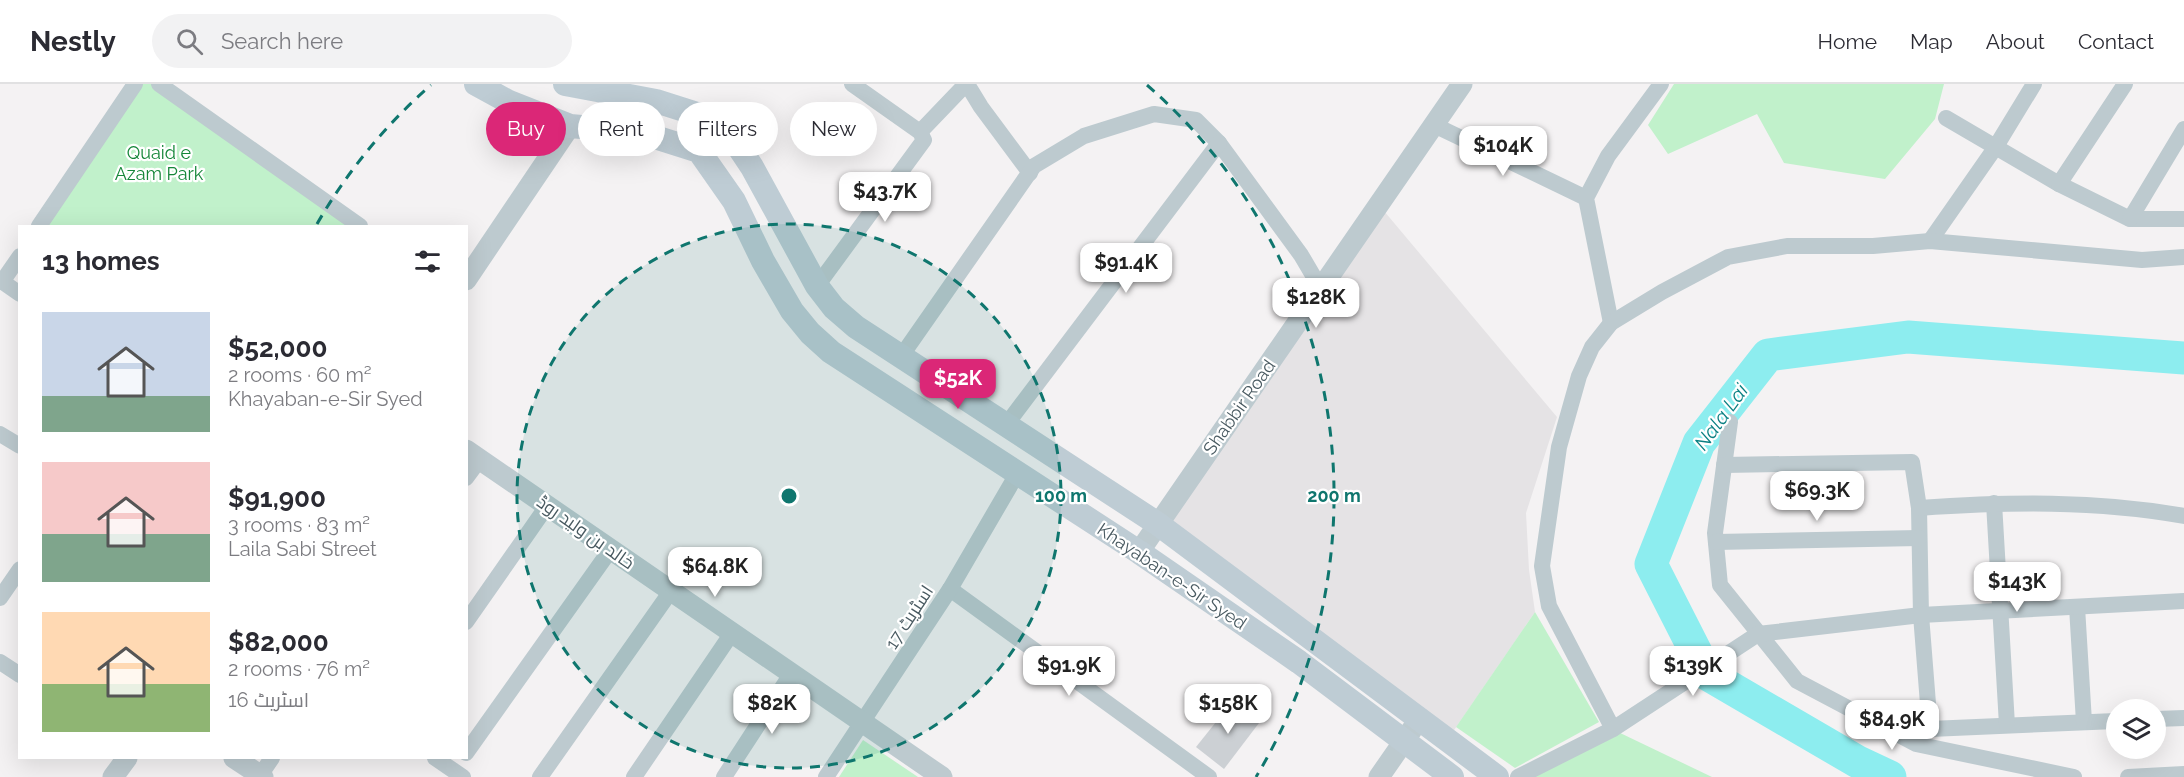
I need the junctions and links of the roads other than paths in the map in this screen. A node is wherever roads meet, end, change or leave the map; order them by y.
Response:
1 (135, 84) edge
2 (159, 84) edge
3 (476, 84) edge
4 (565, 84) edge
5 (852, 84) edge
6 (966, 84) edge
7 (1462, 84) edge
8 (1661, 84) edge
9 (2034, 84) edge
10 (2126, 84) edge
11 (1946, 118) dead end
12 (1434, 125) junction
13 (570, 126) junction
14 (2184, 129) edge
15 (922, 136) junction
16 (1219, 144) junction
17 (1995, 148) junction
18 (1030, 173) junction
19 (2060, 184) junction
20 (1586, 198) junction
21 (2130, 219) junction
22 (2184, 219) edge
23 (40, 225) edge
24 (359, 225) edge
25 (1930, 241) junction
26 (2184, 257) edge
27 (18, 259) edge
28 (468, 277) edge
29 (1, 281) edge
30 (817, 286) junction
31 (1321, 289) junction
32 (18, 293) edge
33 (1611, 323) junction
34 (900, 358) junction
35 (1730, 422) dead end
36 (1006, 425) junction
37 (0, 434) edge
38 (18, 446) edge
39 (473, 454) edge
40 (1724, 465) junction
41 (468, 471) edge
42 (1017, 474) junction
43 (1994, 503) junction
44 (548, 506) junction
45 (1919, 508) junction
46 (2184, 516) edge
47 (1158, 524) junction
48 (1919, 538) junction
49 (1716, 542) junction
50 (611, 549) junction
51 (1139, 552) junction
52 (18, 571) edge
53 (950, 589) junction
54 (670, 591) junction
55 (0, 598) edge
56 (2184, 602) edge
57 (2077, 607) junction
58 (2000, 611) junction
59 (1921, 615) junction
60 (468, 619) edge
61 (732, 633) junction
62 (1751, 639) junction
63 (0, 662) edge
64 (18, 674) edge
65 (791, 674) junction
66 (1420, 718) junction
67 (2184, 718) edge
68 (2166, 719) edge
69 (2106, 721) edge
70 (2084, 722) junction
71 (862, 723) junction
72 (2007, 725) junction
73 (1618, 726) junction
74 (1404, 741) junction
75 (468, 750) edge
76 (126, 759) edge
77 (236, 759) edge
78 (271, 759) edge
79 (438, 759) edge
80 (460, 768) edge
81 (2184, 774) edge
82 (261, 776) edge
83 (113, 777) edge
84 (540, 777) edge
85 (634, 777) edge
86 (724, 777) edge
87 (826, 777) edge
88 (942, 777) edge
89 (1209, 777) edge
90 (1379, 777) edge
91 (1452, 777) edge
92 (1497, 777) edge
93 (1518, 777) edge
94 (2074, 777) edge
95 (2128, 777) edge

1 - 23 street
2 - 24 street
3 - 13 main road, Khayaban-e-Sir Syed
4 - 30 main road, Khayaban-e-Sir Syed
5 - 15 street
6 - 15 street
6 - 18 street
7 - 12 street, Shabbir Road
8 - 20 street
9 - 17 street
10 - 19 street
11 - 17 street
12 - 20 street
12 - 31 street, Shabbir Road
13 - 28 street
13 - 42 main road, Khayaban-e-Sir Syed
14 - 21 street
15 - 30 street
16 - 18 street
16 - 31 street
16 - 36 street
17 - 19 street
17 - 25 street
18 - 34 street
19 - 21 street
20 - 33 street
21 - 22 street
25 - 26 street
25 - 33 street
27 - 29 street
29 - 32 street
30 - 34 main road, Khayaban-e-Sir Syed
31 - 47 street, Shabbir Road
33 - 73 street
34 - 36 main road, Khayaban-e-Sir Syed
35 - 40 street
36 - 47 main road, Khayaban-e-Sir Syed
37 - 38 street
39 - 41 street
39 - 44 street, خالد بن ولید روڈ
40 - 45 street
40 - 49 street
42 - 51 main road, Khayaban-e-Sir Syed
42 - 53 street, اسٹریٹ 17
43 - 45 street
43 - 46 street
43 - 58 street
44 - 50 street, خالد بن ولید روڈ
44 - 60 street
45 - 48 street
47 - 51 street, Shabbir Road
47 - 66 main road, Khayaban-e-Sir Syed
48 - 49 street
48 - 59 street
49 - 62 street
50 - 54 street, خالد بن ولید روڈ
50 - 75 street
51 - 74 main road, Khayaban-e-Sir Syed
52 - 55 street
53 - 71 street, اسٹریٹ 17
53 - 89 street
54 - 61 street, خالد بن ولید روڈ
54 - 84 street
56 - 57 street
57 - 58 street
57 - 70 street
58 - 59 street
58 - 72 street
59 - 62 street
59 - 72 street
61 - 65 street, خالد بن ولید روڈ
61 - 85 street
62 - 73 street
62 - 94 street
63 - 64 street
65 - 71 street, خالد بن ولید روڈ
65 - 86 street
66 - 74 street
66 - 92 main road, Khayaban-e-Sir Syed
67 - 68 street
69 - 70 street
70 - 72 street
71 - 87 street, اسٹریٹ 17
71 - 88 street, خالد بن ولید روڈ
73 - 93 street
74 - 90 street
74 - 91 main road, Khayaban-e-Sir Syed
76 - 83 street
77 - 82 street
78 - 82 street
79 - 80 street
81 - 95 street

